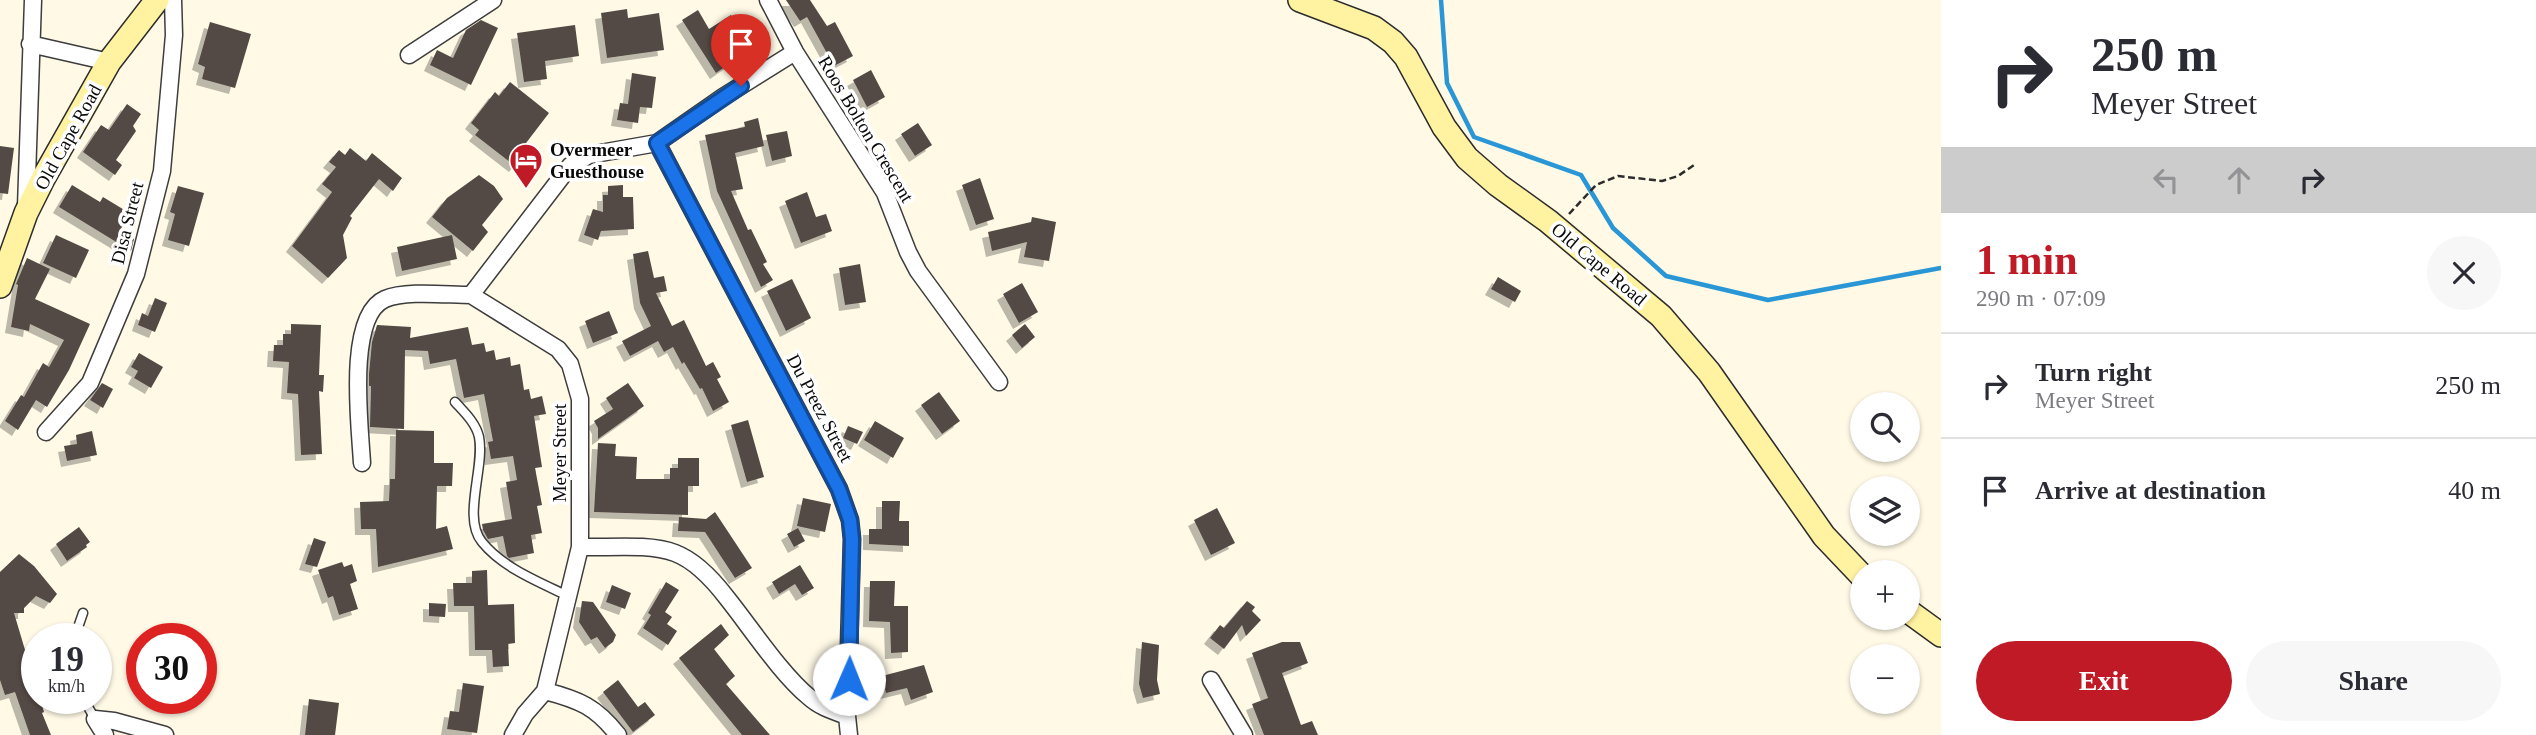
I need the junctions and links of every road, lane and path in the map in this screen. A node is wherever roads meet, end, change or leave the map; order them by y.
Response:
1 (33, 0) edge
2 (157, 0) edge
3 (173, 0) edge
4 (493, 0) edge
5 (768, 0) edge
6 (1300, 0) edge
7 (30, 44) junction
8 (795, 52) junction
9 (409, 55) dead end
10 (109, 62) junction
11 (657, 143) junction
12 (1694, 164) dead end
13 (26, 213) junction
14 (1548, 221) junction
15 (0, 285) edge
16 (471, 295) junction
17 (999, 382) dead end
18 (455, 402) dead end
19 (46, 432) dead end
20 (362, 463) dead end
21 (580, 547) junction
22 (1850, 563) edge
23 (568, 596) junction
24 (83, 613) dead end
25 (1920, 620) edge
26 (80, 623) edge
27 (1941, 635) edge
28 (1211, 680) dead end
29 (545, 691) junction
30 (92, 714) edge
31 (847, 716) junction
32 (95, 719) junction
33 (105, 735) edge
34 (165, 735) edge
35 (513, 735) edge
36 (618, 735) edge
37 (849, 735) edge
38 (1244, 735) edge

1 - 7 street
2 - 10 street, Old Cape Road
3 - 19 street, Disa Street
4 - 9 street
5 - 8 street, Roos Bolton Crescent
6 - 14 street, Old Cape Road
7 - 10 street
7 - 13 street
8 - 11 street
8 - 17 street, Roos Bolton Crescent
10 - 13 street, Old Cape Road
11 - 16 street
11 - 31 street, Du Preez Street
12 - 14 path
13 - 15 street, Old Cape Road
14 - 22 street, Old Cape Road
16 - 20 street
16 - 21 street, Meyer Street
18 - 23 lane
21 - 23 street, Meyer Street
21 - 31 street
23 - 29 street, Meyer Street
24 - 26 lane
25 - 27 street
28 - 38 street
29 - 35 street, Meyer Street
29 - 36 street
30 - 32 lane
31 - 37 street, Du Preez Street
32 - 33 street
32 - 34 street

